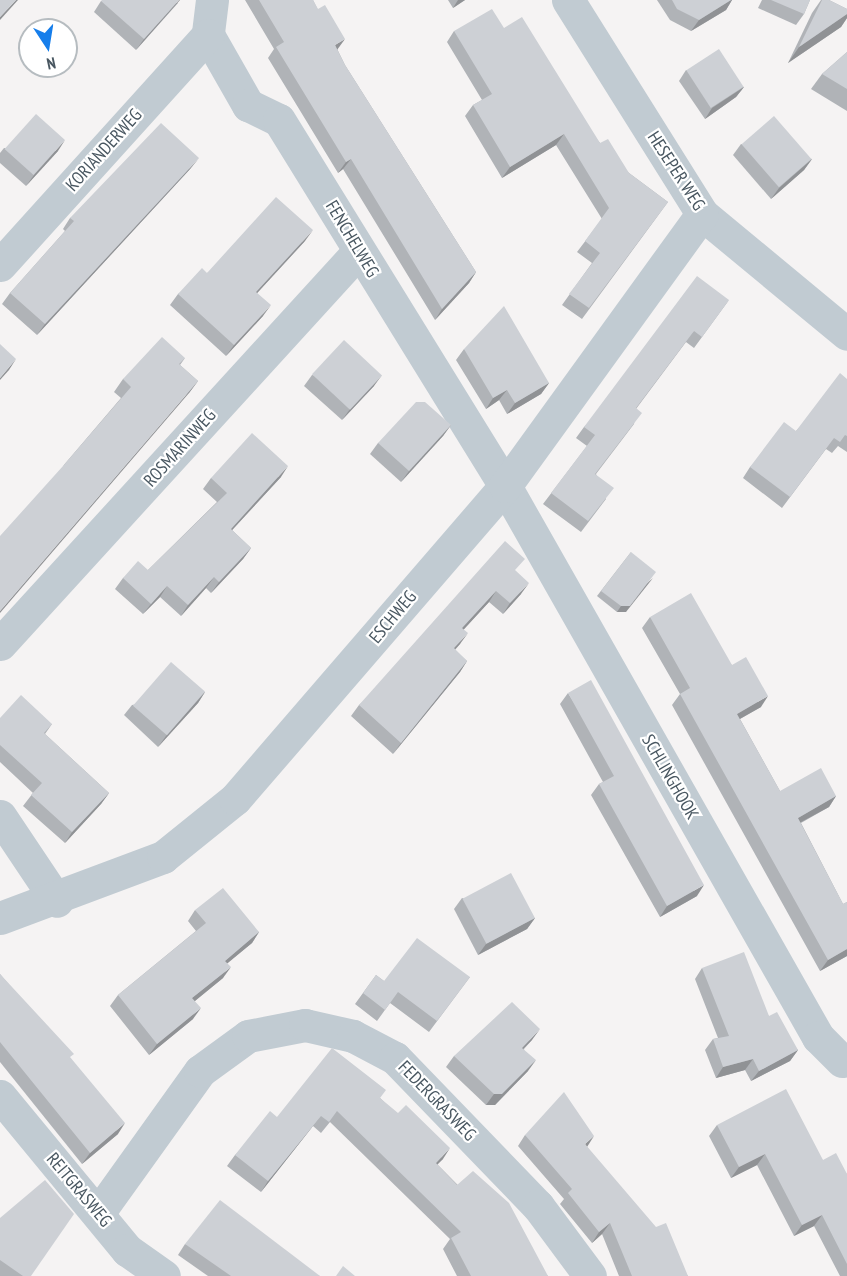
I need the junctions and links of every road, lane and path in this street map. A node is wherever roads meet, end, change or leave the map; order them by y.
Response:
1 (212, 0) edge
2 (568, 0) edge
3 (208, 35) junction
4 (702, 214) junction
5 (359, 251) junction
6 (0, 265) edge
7 (847, 334) edge
8 (504, 486) junction
9 (0, 644) edge
10 (0, 816) edge
11 (57, 901) junction
12 (0, 918) edge
13 (842, 1061) dead end
14 (0, 1096) edge
15 (99, 1212) junction
16 (164, 1276) edge
17 (590, 1276) edge

1 - 3 street
2 - 4 street, HESEPER WEG
3 - 5 street, FENCHELWEG
3 - 6 street, KORIANDERWEG
4 - 7 street, HESEPER WEG
4 - 8 street, ESCHWEG
5 - 8 street, FENCHELWEG
5 - 9 street, ROSMARINWEG
8 - 11 street, ESCHWEG
8 - 13 street, SCHLINGHOOK
10 - 11 street
11 - 12 street, ESCHWEG
14 - 15 street, REITGRASWEG
15 - 16 street, REITGRASWEG
15 - 17 street, FEDERGRASWEG

